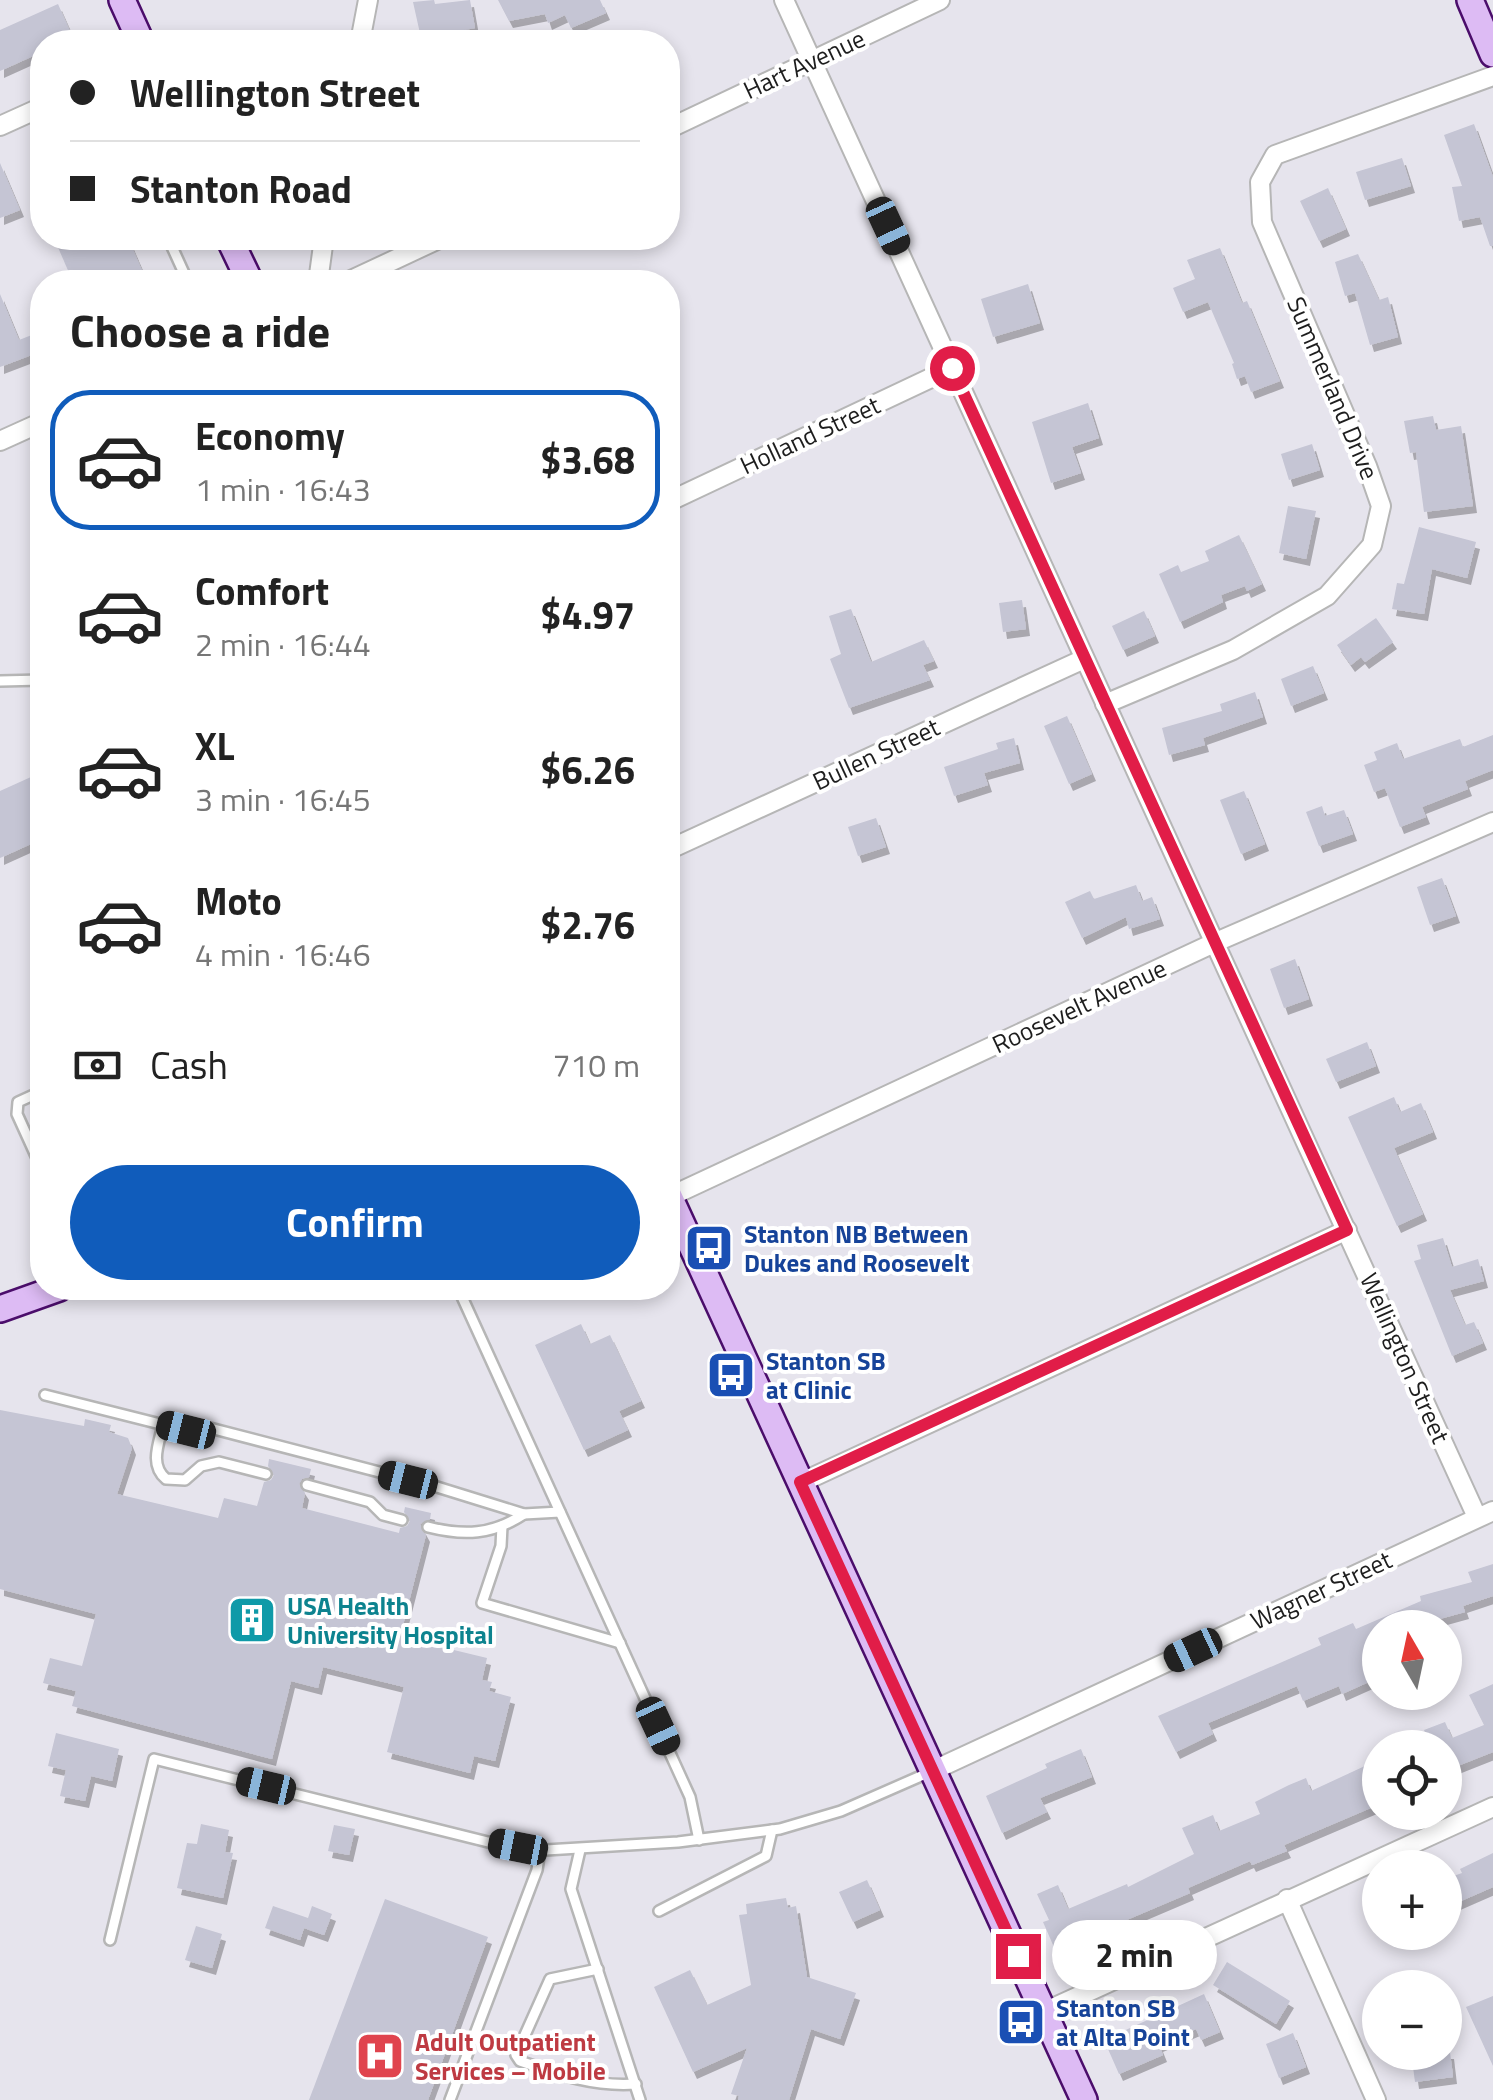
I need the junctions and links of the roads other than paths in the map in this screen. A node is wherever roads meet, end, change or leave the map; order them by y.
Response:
1 (122, 0) edge
2 (368, 0) edge
3 (784, 0) edge
4 (940, 0) edge
5 (1470, 0) edge
6 (136, 30) edge
7 (362, 30) edge
8 (1493, 54) edge
9 (812, 60) junction
10 (1493, 76) edge
11 (30, 112) edge
12 (680, 123) edge
13 (0, 126) edge
14 (416, 250) edge
15 (373, 270) edge
16 (952, 368) junction
17 (30, 427) edge
18 (0, 441) edge
19 (680, 496) edge
20 (1084, 659) junction
21 (0, 680) edge
22 (30, 680) edge
23 (1105, 704) junction
24 (1493, 822) edge
25 (680, 844) edge
26 (1216, 942) junction
27 (30, 1096) edge
28 (30, 1143) edge
29 (680, 1189) edge
30 (680, 1221) edge
31 (1347, 1230) junction
32 (30, 1298) edge
33 (463, 1300) edge
34 (0, 1308) edge
35 (45, 1395) dead end
36 (163, 1425) junction
37 (266, 1474) dead end
38 (800, 1482) junction
39 (307, 1486) dead end
40 (560, 1512) junction
41 (524, 1514) junction
42 (1485, 1514) edge
43 (402, 1520) dead end
44 (502, 1526) junction
45 (428, 1527) dead end
46 (620, 1643) junction
47 (932, 1771) junction
48 (1493, 1806) edge
49 (772, 1830) junction
50 (700, 1840) junction
51 (540, 1850) junction
52 (580, 1850) junction
53 (1287, 1899) junction
54 (659, 1911) dead end
55 (110, 1940) dead end
56 (598, 1969) junction
57 (1044, 2012) junction
58 (636, 2084) junction
59 (450, 2100) edge
60 (640, 2100) edge
61 (1084, 2100) edge
62 (1376, 2100) edge

1 - 6 street
2 - 7 street
3 - 9 street, Wellington Street
4 - 9 street, Hart Avenue
5 - 8 street
9 - 12 street, Hart Avenue
9 - 16 street, Wellington Street
10 - 23 street, Summerland Drive
11 - 13 street
14 - 15 street
16 - 19 street, Holland Street
16 - 20 street, Wellington Street
17 - 18 street
20 - 23 street, Wellington Street
20 - 25 street, Bullen Street
21 - 22 lane
23 - 26 street, Wellington Street
24 - 26 street, Roosevelt Avenue
26 - 29 street, Roosevelt Avenue
26 - 31 street, Wellington Street
27 - 28 lane
30 - 38 street
31 - 38 street
31 - 42 street, Wellington Street
32 - 34 street
33 - 40 lane
35 - 36 lane
36 - 37 lane
36 - 41 lane
38 - 47 street
39 - 43 lane
40 - 41 lane
40 - 46 lane
41 - 44 lane
42 - 47 street, Wagner Street
44 - 45 lane
44 - 46 lane
46 - 50 lane
47 - 49 lane
47 - 57 street
48 - 53 street
49 - 50 lane
49 - 54 lane
50 - 52 lane
51 - 52 lane
51 - 55 lane
51 - 59 lane
52 - 56 lane
53 - 57 street
53 - 62 street
56 - 58 lane
56 - 58 lane
57 - 61 street
58 - 60 lane

